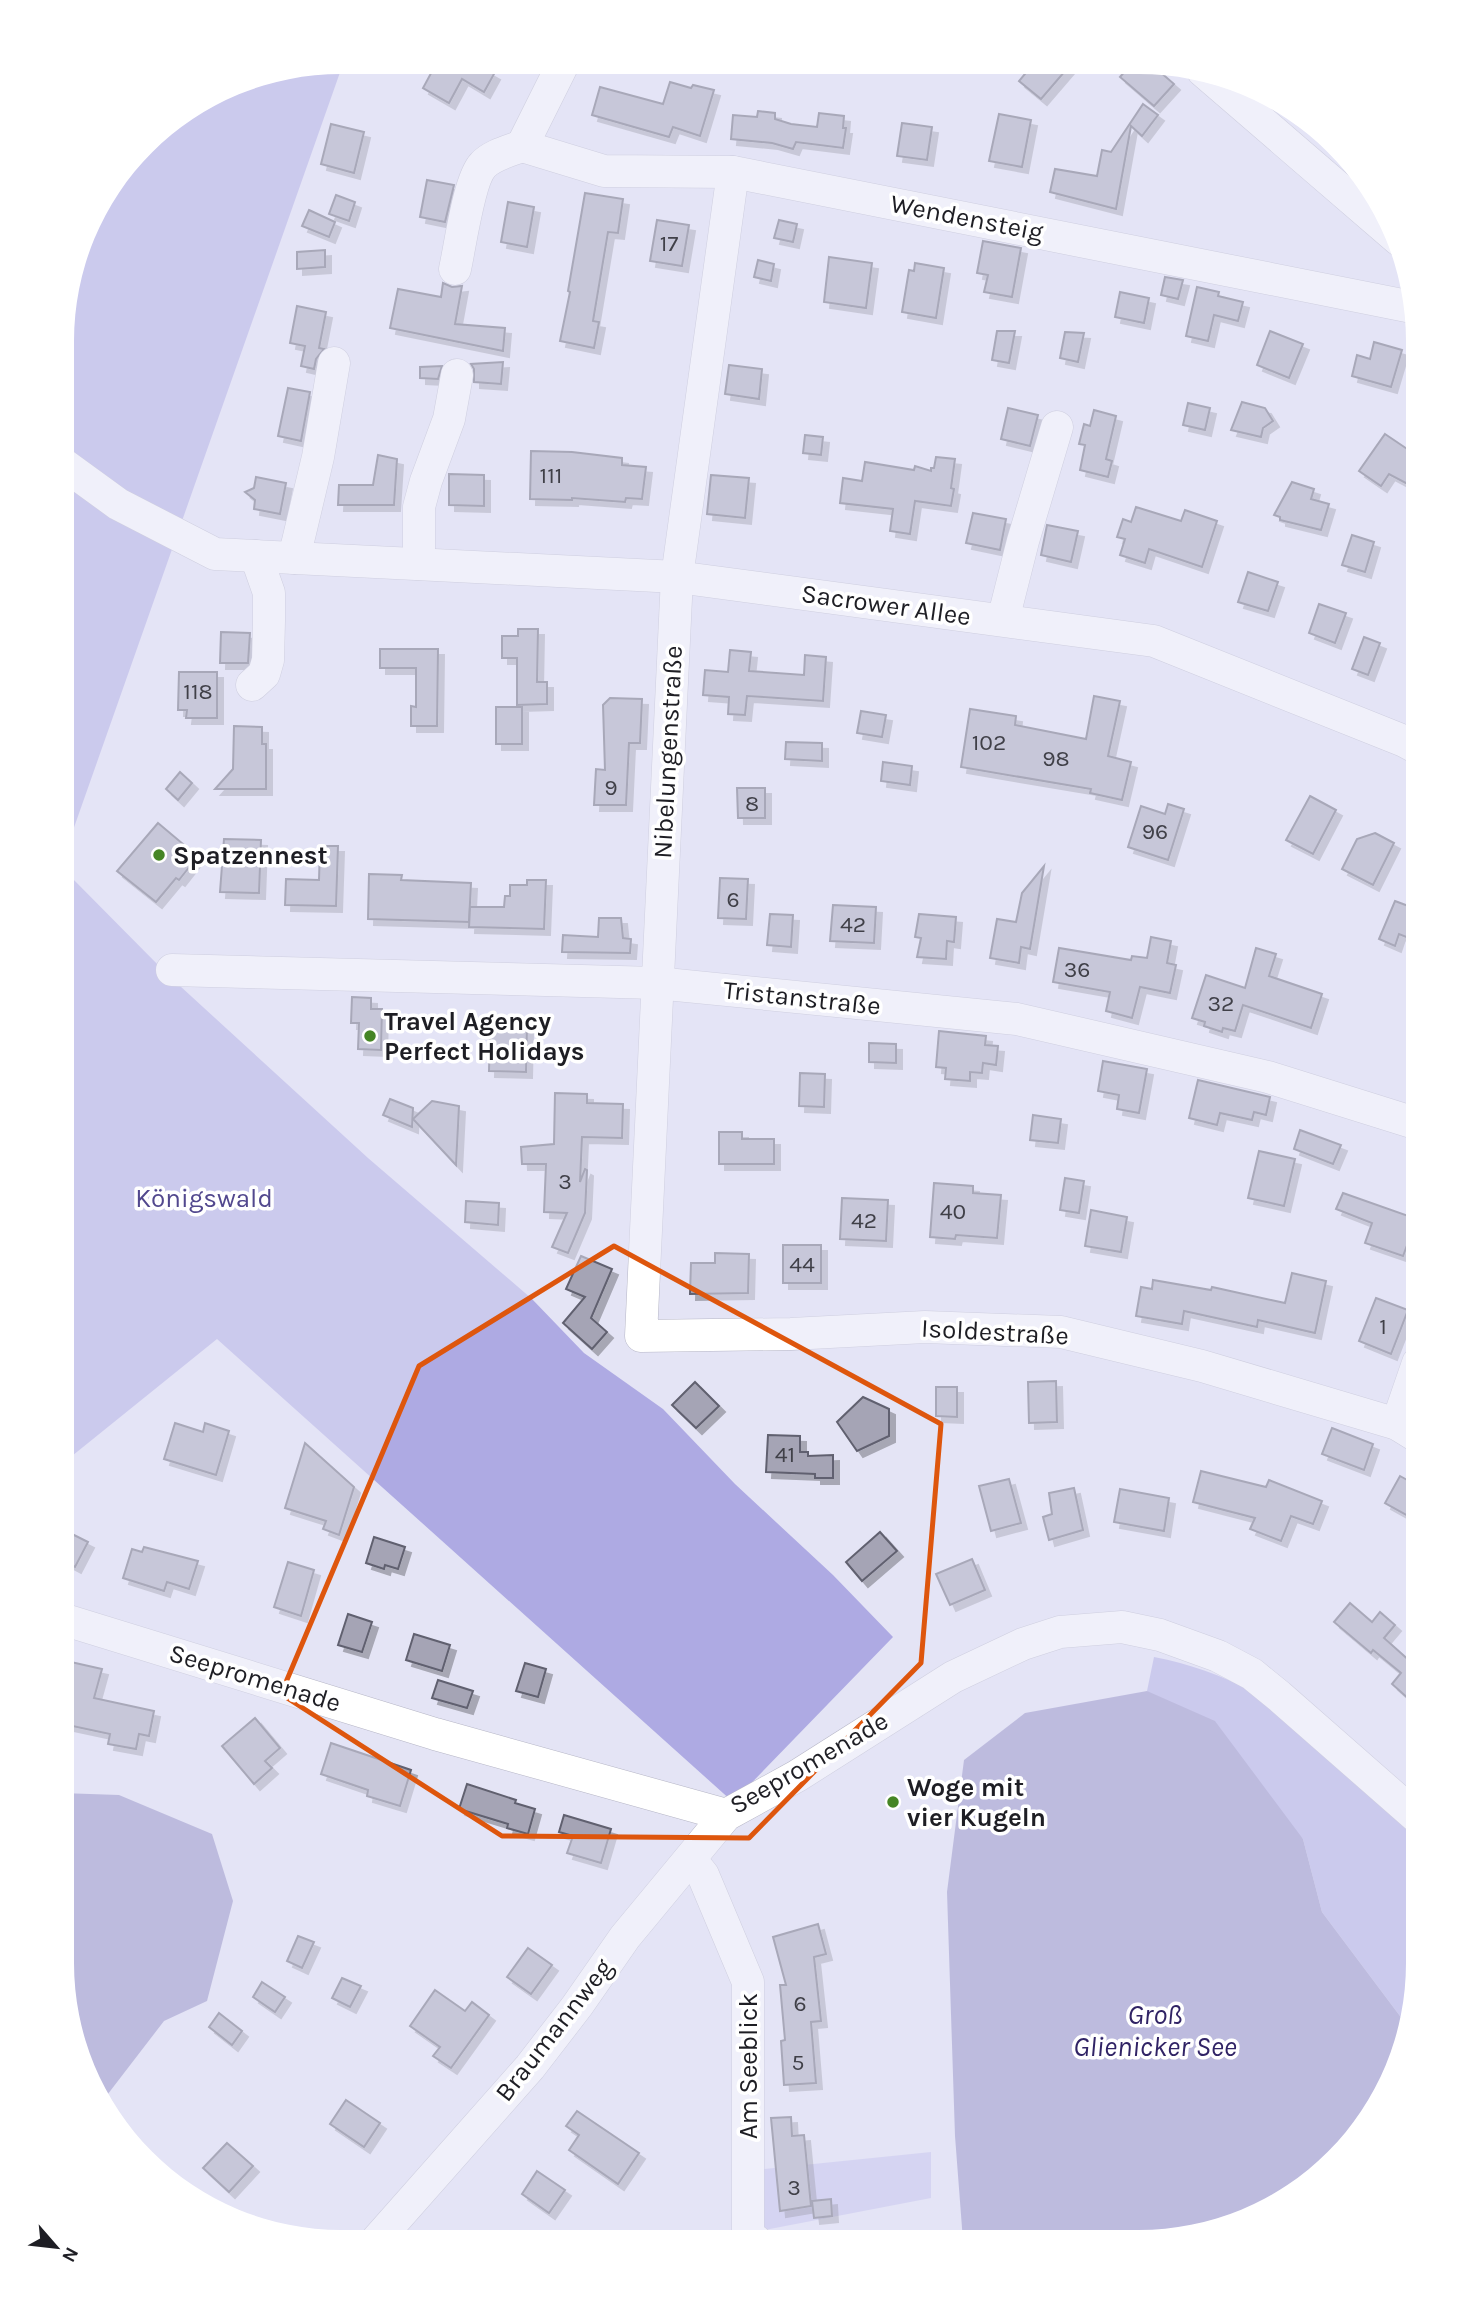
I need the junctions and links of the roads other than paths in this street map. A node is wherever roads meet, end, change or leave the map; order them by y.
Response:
1 (558, 74) edge
2 (1221, 87) edge
3 (522, 146) junction
4 (733, 172) junction
5 (1380, 223) edge
6 (455, 269) dead end
7 (1404, 305) edge
8 (334, 363) dead end
9 (457, 375) dead end
10 (1057, 427) dead end
11 (74, 472) edge
12 (256, 556) junction
13 (294, 558) junction
14 (419, 564) junction
15 (677, 577) junction
16 (1003, 620) junction
17 (253, 685) dead end
18 (1406, 743) edge
19 (172, 970) dead end
20 (656, 984) junction
21 (1406, 1120) edge
22 (641, 1336) joint
23 (1406, 1429) edge
24 (74, 1623) edge
25 (1406, 1808) edge
26 (726, 1815) junction
27 (691, 1860) junction
28 (386, 2230) edge
29 (748, 2230) edge

1 - 3 street
2 - 5 street
3 - 4 street, Wendensteig
3 - 6 street
4 - 7 street, Wendensteig
4 - 15 street, Nibelungenstraße
8 - 13 street
9 - 14 street
10 - 16 street
11 - 12 street, Sacrower Allee
12 - 13 street, Sacrower Allee
12 - 17 street
13 - 14 street, Sacrower Allee
14 - 15 street, Sacrower Allee
15 - 16 street, Sacrower Allee
15 - 20 street, Nibelungenstraße
16 - 18 street, Sacrower Allee
19 - 20 street, Tristanstraße
20 - 21 street, Tristanstraße
20 - 22 street, Nibelungenstraße
22 - 23 street, Isoldestraße
24 - 26 street, Seepromenade
25 - 26 street, Seepromenade
26 - 27 street, Braumannweg
27 - 28 street, Braumannweg
27 - 29 street, Am Seeblick

